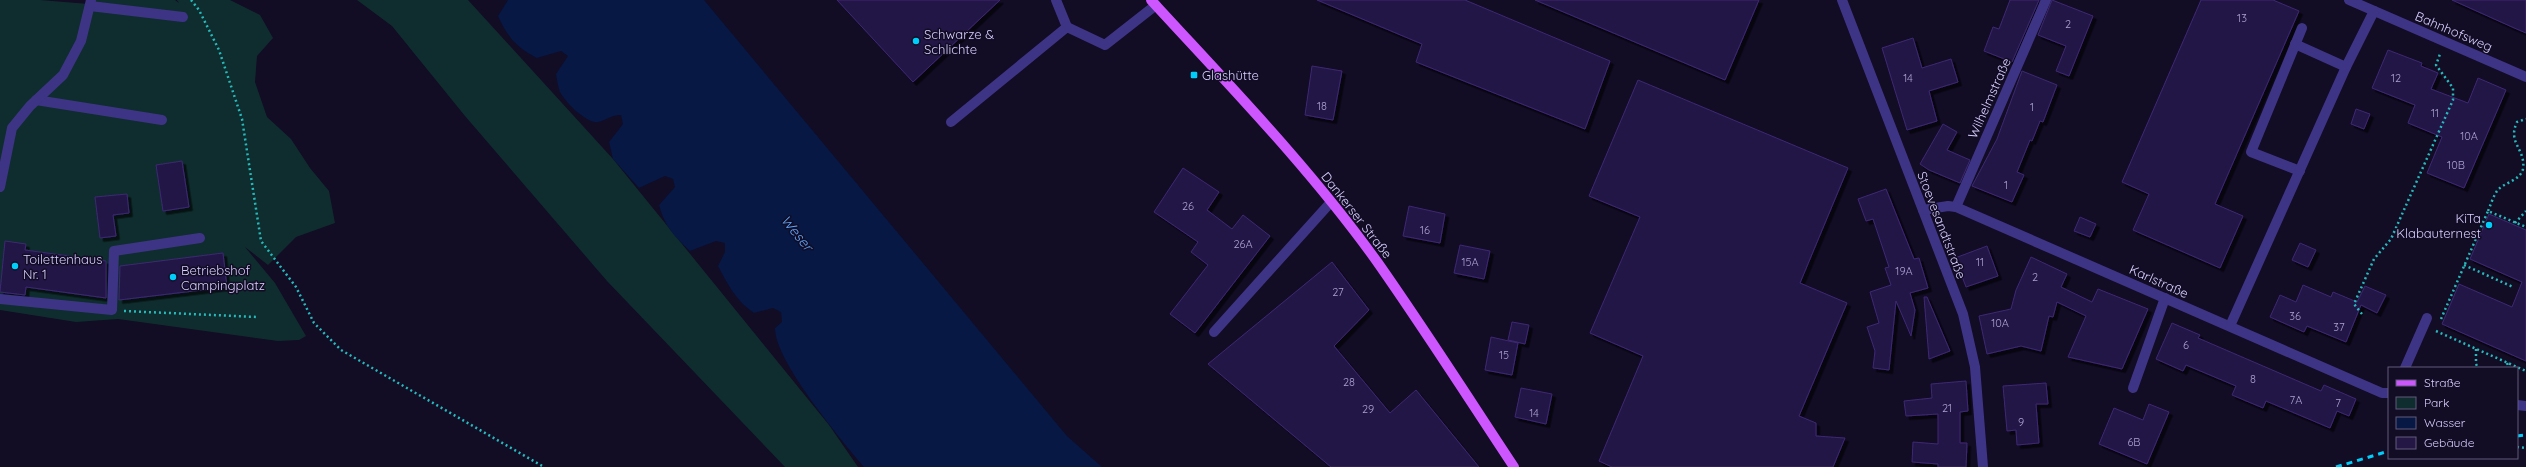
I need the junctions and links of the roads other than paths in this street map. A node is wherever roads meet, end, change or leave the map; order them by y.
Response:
1 (1056, 0) edge
2 (1842, 0) edge
3 (2046, 0) edge
4 (2349, 0) edge
5 (91, 3) edge
6 (1153, 3) edge
7 (2374, 11) junction
8 (183, 17) dead end
9 (1067, 27) junction
10 (2302, 28) dead end
11 (2295, 44) junction
12 (2346, 67) junction
13 (2526, 77) edge
14 (36, 100) junction
15 (162, 120) dead end
16 (951, 122) dead end
17 (2300, 171) junction
18 (0, 187) edge
19 (1331, 202) junction
20 (1956, 207) junction
21 (1923, 210) junction
22 (200, 238) dead end
23 (2165, 298) junction
24 (0, 299) edge
25 (2427, 318) dead end
26 (2230, 326) junction
27 (1214, 332) dead end
28 (2405, 367) edge
29 (2132, 388) dead end
30 (2386, 393) edge
31 (1514, 467) edge
32 (1983, 467) edge

1 - 9 street
2 - 21 street, Stoevesandtstraße
3 - 20 street, Wilhelmstraße
4 - 7 street, Bahnhofsweg
5 - 8 street
5 - 14 street
6 - 9 street
6 - 19 main road, Dankerser Straße
7 - 12 street
7 - 13 street, Bahnhofsweg
9 - 16 street
10 - 11 street
11 - 12 street
11 - 17 street
12 - 17 street
14 - 15 street
14 - 18 street
17 - 26 street
19 - 27 street
19 - 31 main road, Dankerser Straße
20 - 21 street, Karlstraße
20 - 23 street, Karlstraße
21 - 32 street, Stoevesandtstraße
22 - 24 street
23 - 26 street, Karlstraße
23 - 29 street
25 - 28 street
26 - 30 street, Karlstraße

